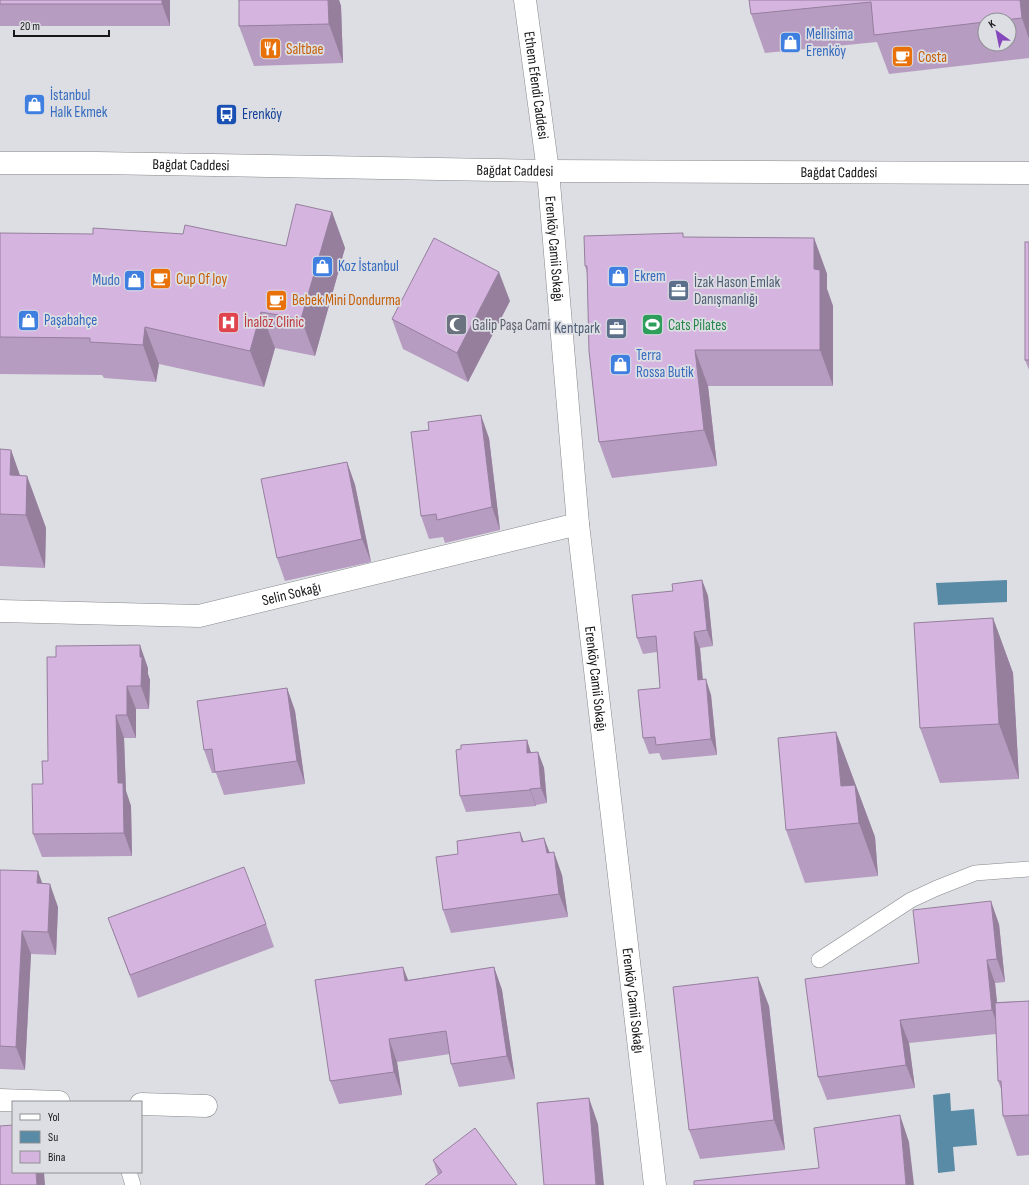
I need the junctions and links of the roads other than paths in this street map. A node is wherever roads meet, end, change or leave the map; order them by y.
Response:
1 (525, 0) edge
2 (0, 163) edge
3 (548, 171) junction
4 (1029, 173) edge
5 (578, 524) junction
6 (0, 611) edge
7 (1029, 869) edge
8 (819, 960) dead end
9 (0, 1100) edge
10 (30, 1101) edge
11 (142, 1104) edge
12 (206, 1106) dead end
13 (129, 1173) edge
14 (133, 1185) edge
15 (655, 1185) edge

1 - 3 street, Ethem Efendi Caddesi
2 - 3 street, Bağdat Caddesi
3 - 4 street, Bağdat Caddesi
3 - 5 street, Erenköy Camii Sokağı
5 - 6 street, Selin Sokağı
5 - 15 street, Erenköy Camii Sokağı
7 - 8 lane
9 - 10 street
11 - 12 street
13 - 14 lane

